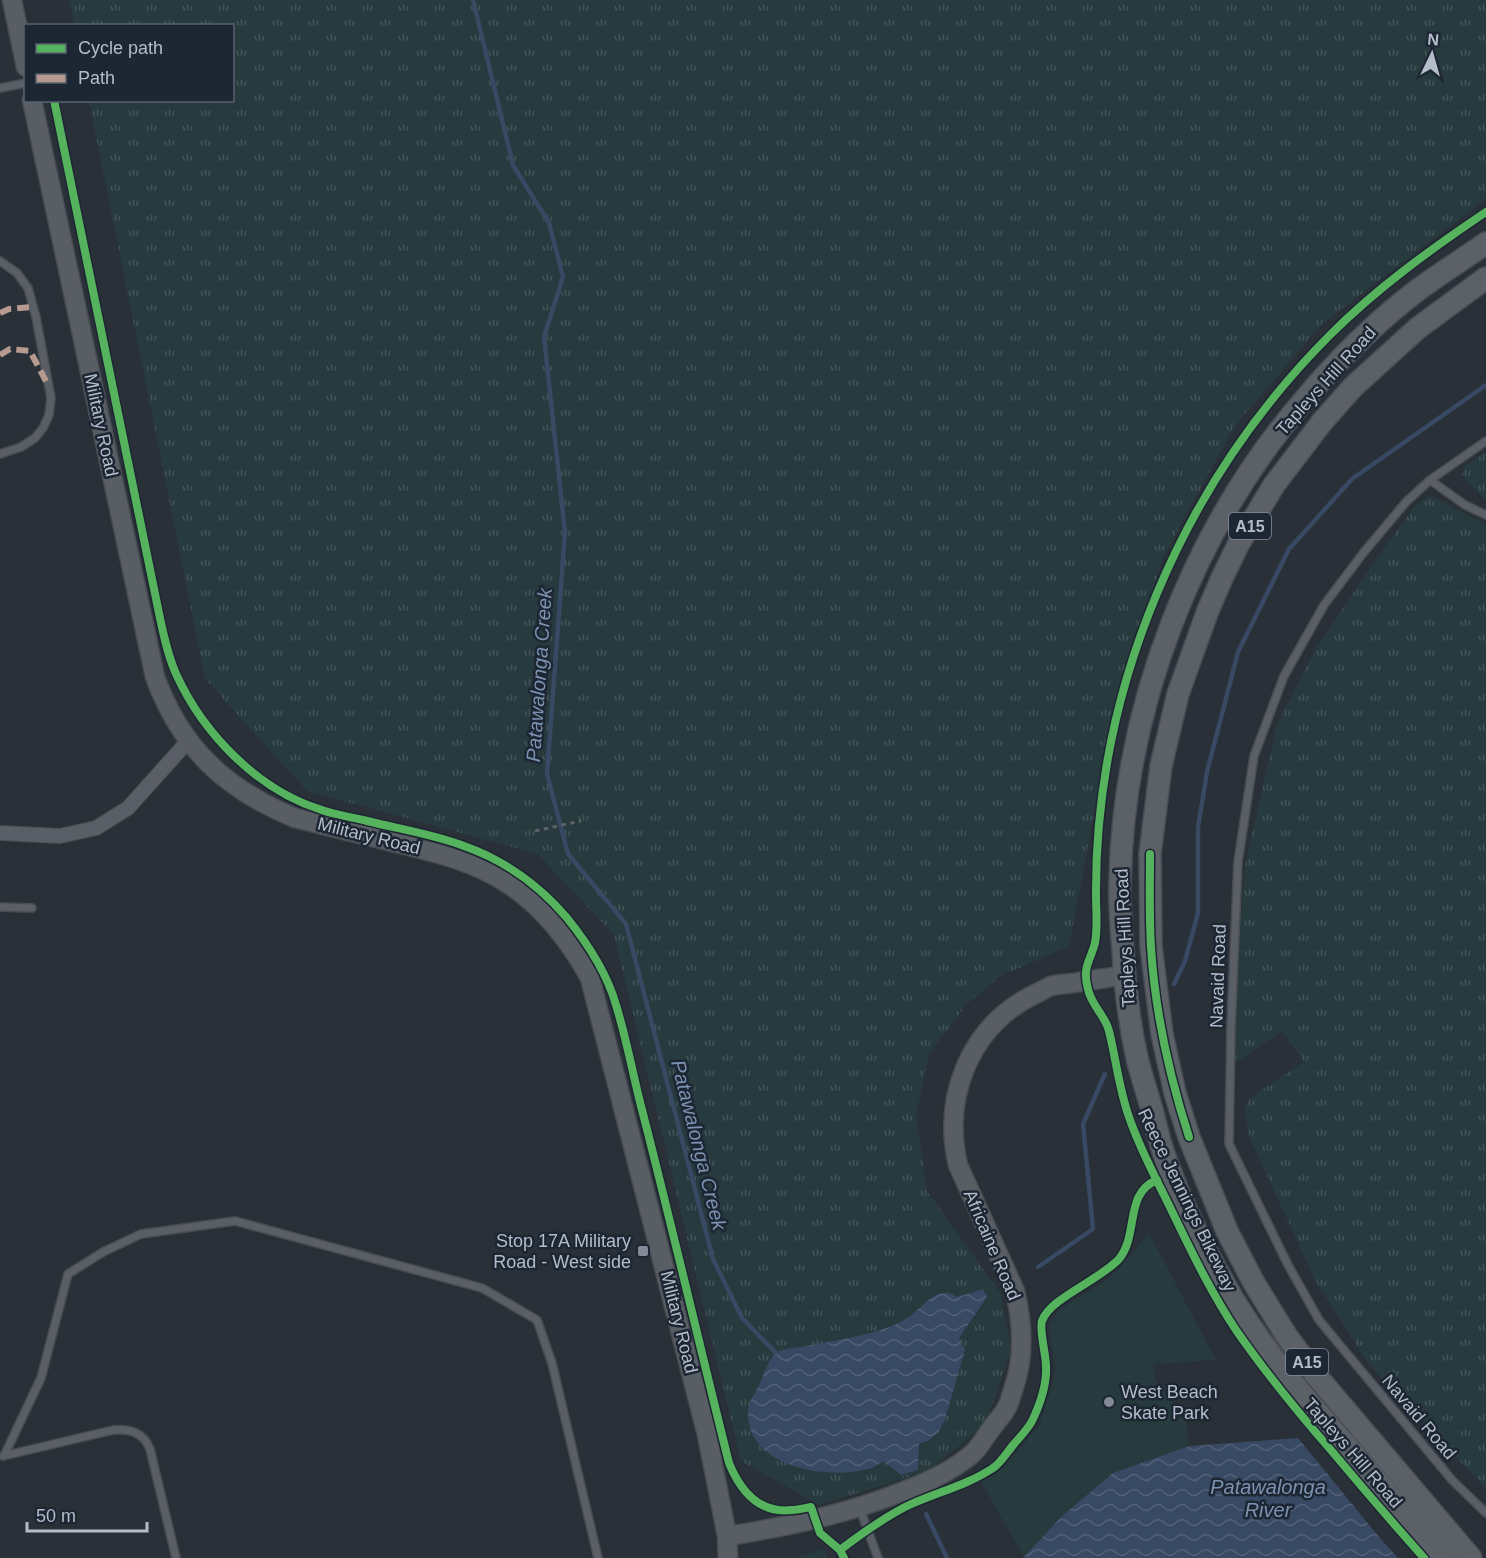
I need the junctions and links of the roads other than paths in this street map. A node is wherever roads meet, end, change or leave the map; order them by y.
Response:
1 (12, 0) edge
2 (24, 57) edge
3 (24, 83) edge
4 (0, 88) edge
5 (32, 102) edge
6 (1486, 243) edge
7 (0, 261) edge
8 (1486, 278) edge
9 (1486, 441) edge
10 (0, 454) edge
11 (1430, 480) junction
12 (1486, 515) edge
13 (189, 740) junction
14 (0, 833) edge
15 (1150, 854) junction
16 (0, 907) edge
17 (32, 908) dead end
18 (1125, 975) junction
19 (2, 1457) edge
20 (859, 1507) junction
21 (1486, 1513) edge
22 (727, 1536) junction
23 (176, 1558) edge
24 (598, 1558) edge
25 (729, 1558) edge
26 (878, 1558) edge
27 (1445, 1558) edge
28 (1471, 1558) edge

1 - 2 street
3 - 4 lane
5 - 13 street, Military Road
6 - 18 main road, Tapleys Hill Road / A15
7 - 10 lane
8 - 15 main road, Tapleys Hill Road / A15
9 - 11 lane, Navaid Road
11 - 12 lane
11 - 21 lane, Navaid Road
13 - 14 street
13 - 22 street, Military Road
15 - 18 main road
15 - 28 main road, Tapleys Hill Road / A15
16 - 17 lane
18 - 20 street, Africaine Road
18 - 27 main road, Tapleys Hill Road / A15
19 - 23 lane
19 - 24 lane
20 - 22 street, Africaine Road
20 - 26 lane
22 - 25 street, Military Road

